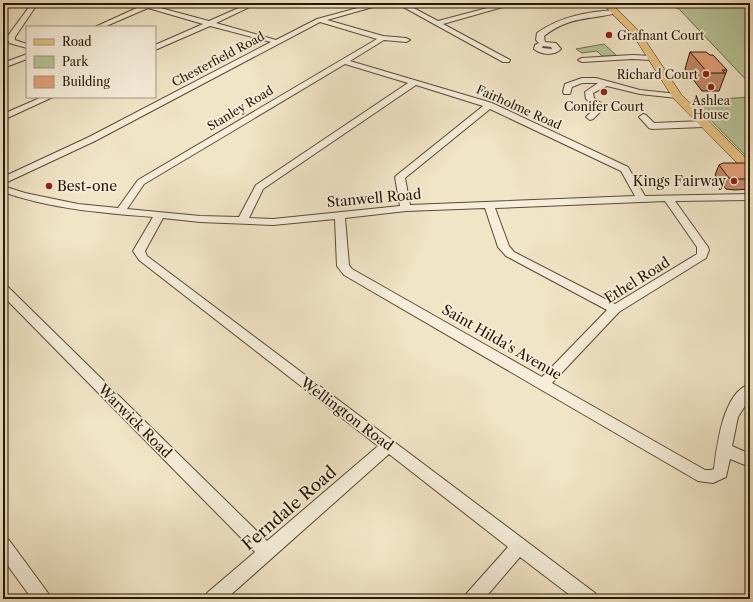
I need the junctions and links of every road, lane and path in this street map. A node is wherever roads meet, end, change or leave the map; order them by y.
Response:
1 (35, 3) edge
2 (136, 3) edge
3 (156, 3) edge
4 (255, 3) edge
5 (349, 3) edge
6 (384, 3) edge
7 (399, 3) edge
8 (514, 3) edge
9 (606, 3) edge
10 (148, 6) junction
11 (360, 9) junction
12 (615, 12) junction
13 (318, 20) junction
14 (210, 23) junction
15 (439, 23) junction
16 (100, 26) edge
17 (383, 38) junction
18 (406, 40) dead end
19 (277, 42) junction
20 (543, 44) dead end
21 (26, 46) edge
22 (156, 48) edge
23 (574, 54) dead end
24 (26, 56) edge
25 (652, 58) junction
26 (582, 60) junction
27 (344, 61) junction
28 (492, 61) dead end
29 (3, 66) edge
30 (590, 68) dead end
31 (417, 82) junction
32 (606, 83) junction
33 (567, 92) dead end
34 (677, 96) junction
35 (47, 98) edge
36 (489, 105) junction
37 (3, 117) edge
38 (590, 117) dead end
39 (643, 117) dead end
40 (703, 124) junction
41 (750, 169) edge
42 (3, 181) edge
43 (3, 189) edge
44 (750, 197) edge
45 (668, 198) junction
46 (642, 199) junction
47 (489, 206) junction
48 (406, 208) junction
49 (120, 212) junction
50 (340, 215) junction
51 (159, 216) junction
52 (242, 221) junction
53 (3, 289) edge
54 (615, 309) junction
55 (543, 384) junction
56 (750, 389) edge
57 (389, 445) junction
58 (725, 450) junction
59 (750, 461) edge
60 (3, 545) edge
61 (519, 546) junction
62 (267, 553) junction
63 (42, 599) edge
64 (213, 599) edge
65 (473, 599) edge
66 (589, 599) edge

1 - 21 street
2 - 10 street
3 - 10 street
4 - 14 street
5 - 11 street
6 - 11 street, Chesterfield Road
7 - 15 street
8 - 15 street
9 - 12 main road
10 - 14 street
10 - 16 street
11 - 13 street, Chesterfield Road
12 - 20 street
12 - 25 main road
13 - 17 street
13 - 19 street, Chesterfield Road
14 - 19 street
14 - 22 street
15 - 28 street
17 - 18 street
17 - 27 street, Stanley Road
19 - 42 street, Chesterfield Road
23 - 26 street
24 - 29 street
25 - 26 street
25 - 34 main road
26 - 30 street
27 - 31 street, Fairholme Road
27 - 49 street, Stanley Road
31 - 36 street, Fairholme Road
31 - 52 street
32 - 33 street
32 - 34 street
32 - 38 street
34 - 40 main road
35 - 37 street
36 - 46 street, Fairholme Road
36 - 48 street
39 - 40 street
40 - 41 main road
43 - 49 street, Stanwell Road
44 - 45 street, Stanwell Road
45 - 46 street, Stanwell Road
45 - 54 street, Ethel Road
46 - 47 street, Stanwell Road
47 - 48 street, Stanwell Road
47 - 54 street
48 - 50 street, Stanwell Road
49 - 51 street, Stanwell Road
50 - 52 street, Stanwell Road
50 - 55 street, Saint Hilda's Avenue
51 - 52 street, Stanwell Road
51 - 57 street, Wellington Road
53 - 62 street, Warwick Road
54 - 55 street, Ethel Road
55 - 58 street, Saint Hilda's Avenue
56 - 58 street, Saint Hilda's Avenue
57 - 61 street, Wellington Road
57 - 62 street, Ferndale Road
58 - 59 street
60 - 63 street
61 - 65 street
61 - 66 street, Wellington Road
62 - 64 street, Ferndale Road

